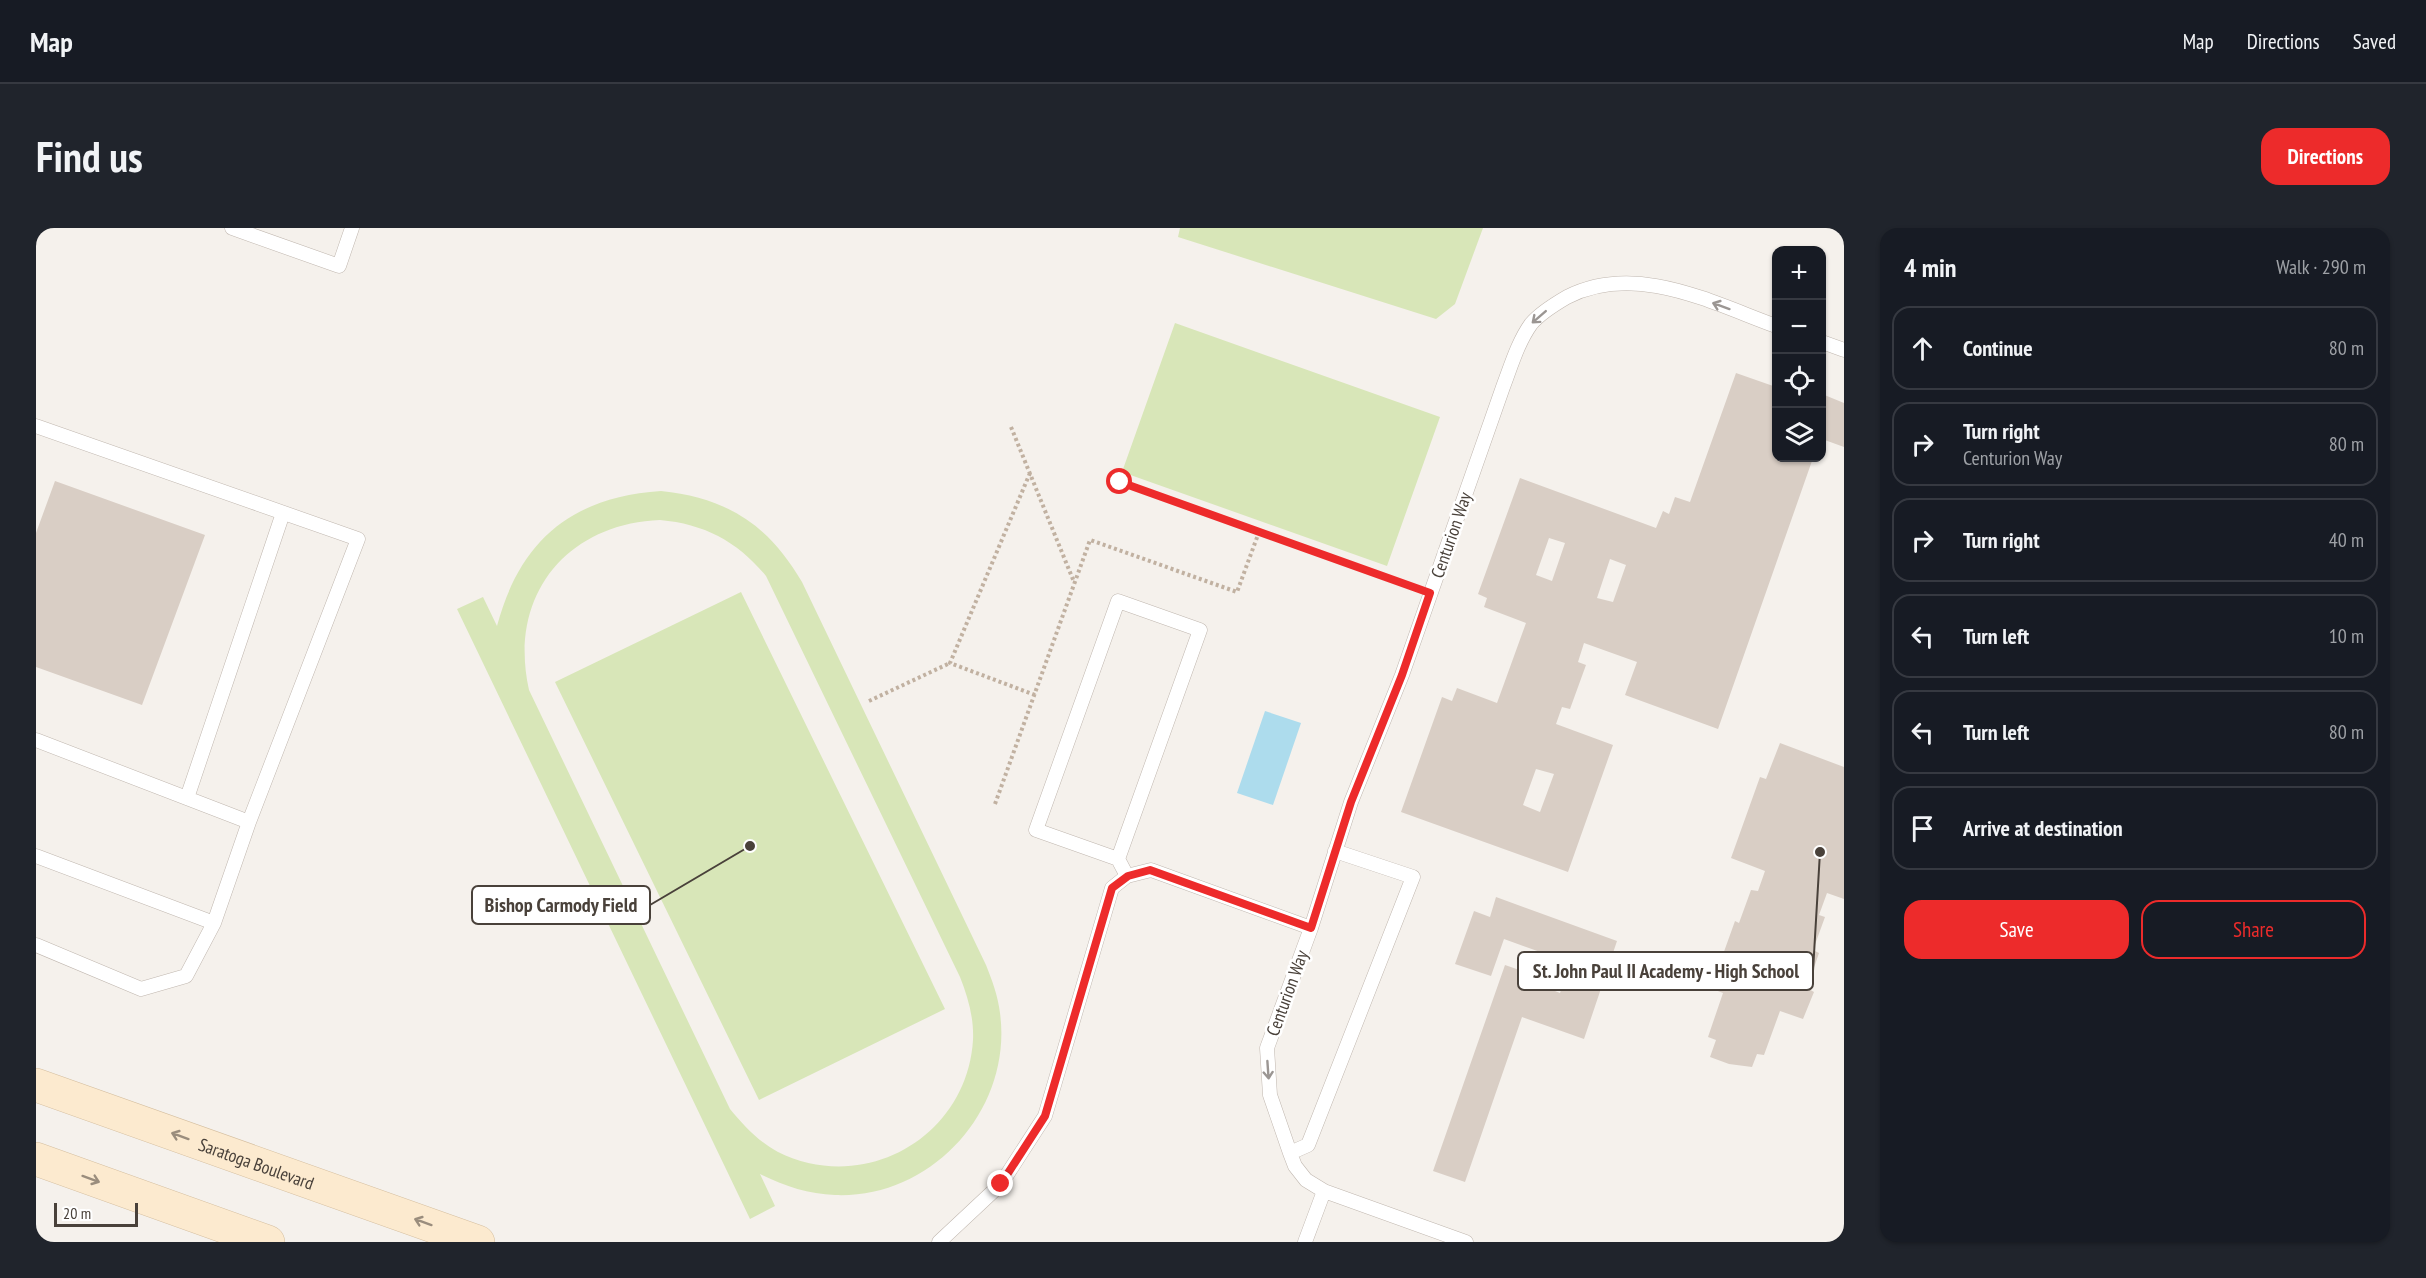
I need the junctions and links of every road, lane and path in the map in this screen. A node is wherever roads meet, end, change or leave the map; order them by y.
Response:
1 (232, 228) edge
2 (352, 228) edge
3 (1772, 325) edge
4 (1826, 344) edge
5 (1844, 350) edge
6 (36, 426) edge
7 (1011, 427) dead end
8 (1030, 473) junction
9 (1120, 482) dead end
10 (283, 513) junction
11 (1075, 583) dead end
12 (1430, 593) junction
13 (950, 663) junction
14 (1035, 695) dead end
15 (869, 701) dead end
16 (36, 740) edge
17 (187, 798) junction
18 (249, 822) junction
19 (1335, 851) junction
20 (36, 856) edge
21 (1118, 859) junction
22 (1128, 876) junction
23 (214, 923) junction
24 (1311, 928) junction
25 (36, 945) edge
26 (36, 1085) edge
27 (1290, 1153) junction
28 (36, 1159) edge
29 (1324, 1191) junction
30 (268, 1242) edge
31 (478, 1242) edge
32 (939, 1242) edge
33 (1305, 1242) edge
34 (1466, 1242) edge

1 - 2 lane
3 -> 12 lane, Centurion Way
4 - 5 lane
6 - 10 lane
7 - 8 path
8 - 11 path
8 - 13 path
9 - 12 path
10 - 17 lane
10 - 18 lane
12 - 19 lane, Centurion Way
13 - 14 path
13 - 15 path
16 - 17 lane
17 - 18 lane
18 - 23 lane
19 - 24 lane, Centurion Way
19 - 27 lane
20 - 23 lane
21 - 21 lane
21 - 22 lane
22 - 24 lane
22 - 32 lane
23 - 25 lane
24 -> 27 lane, Centurion Way
31 -> 26 main road, Saratoga Boulevard
27 - 29 lane, Centurion Way
28 -> 30 main road
29 - 33 lane
29 - 34 lane, Centurion Way

